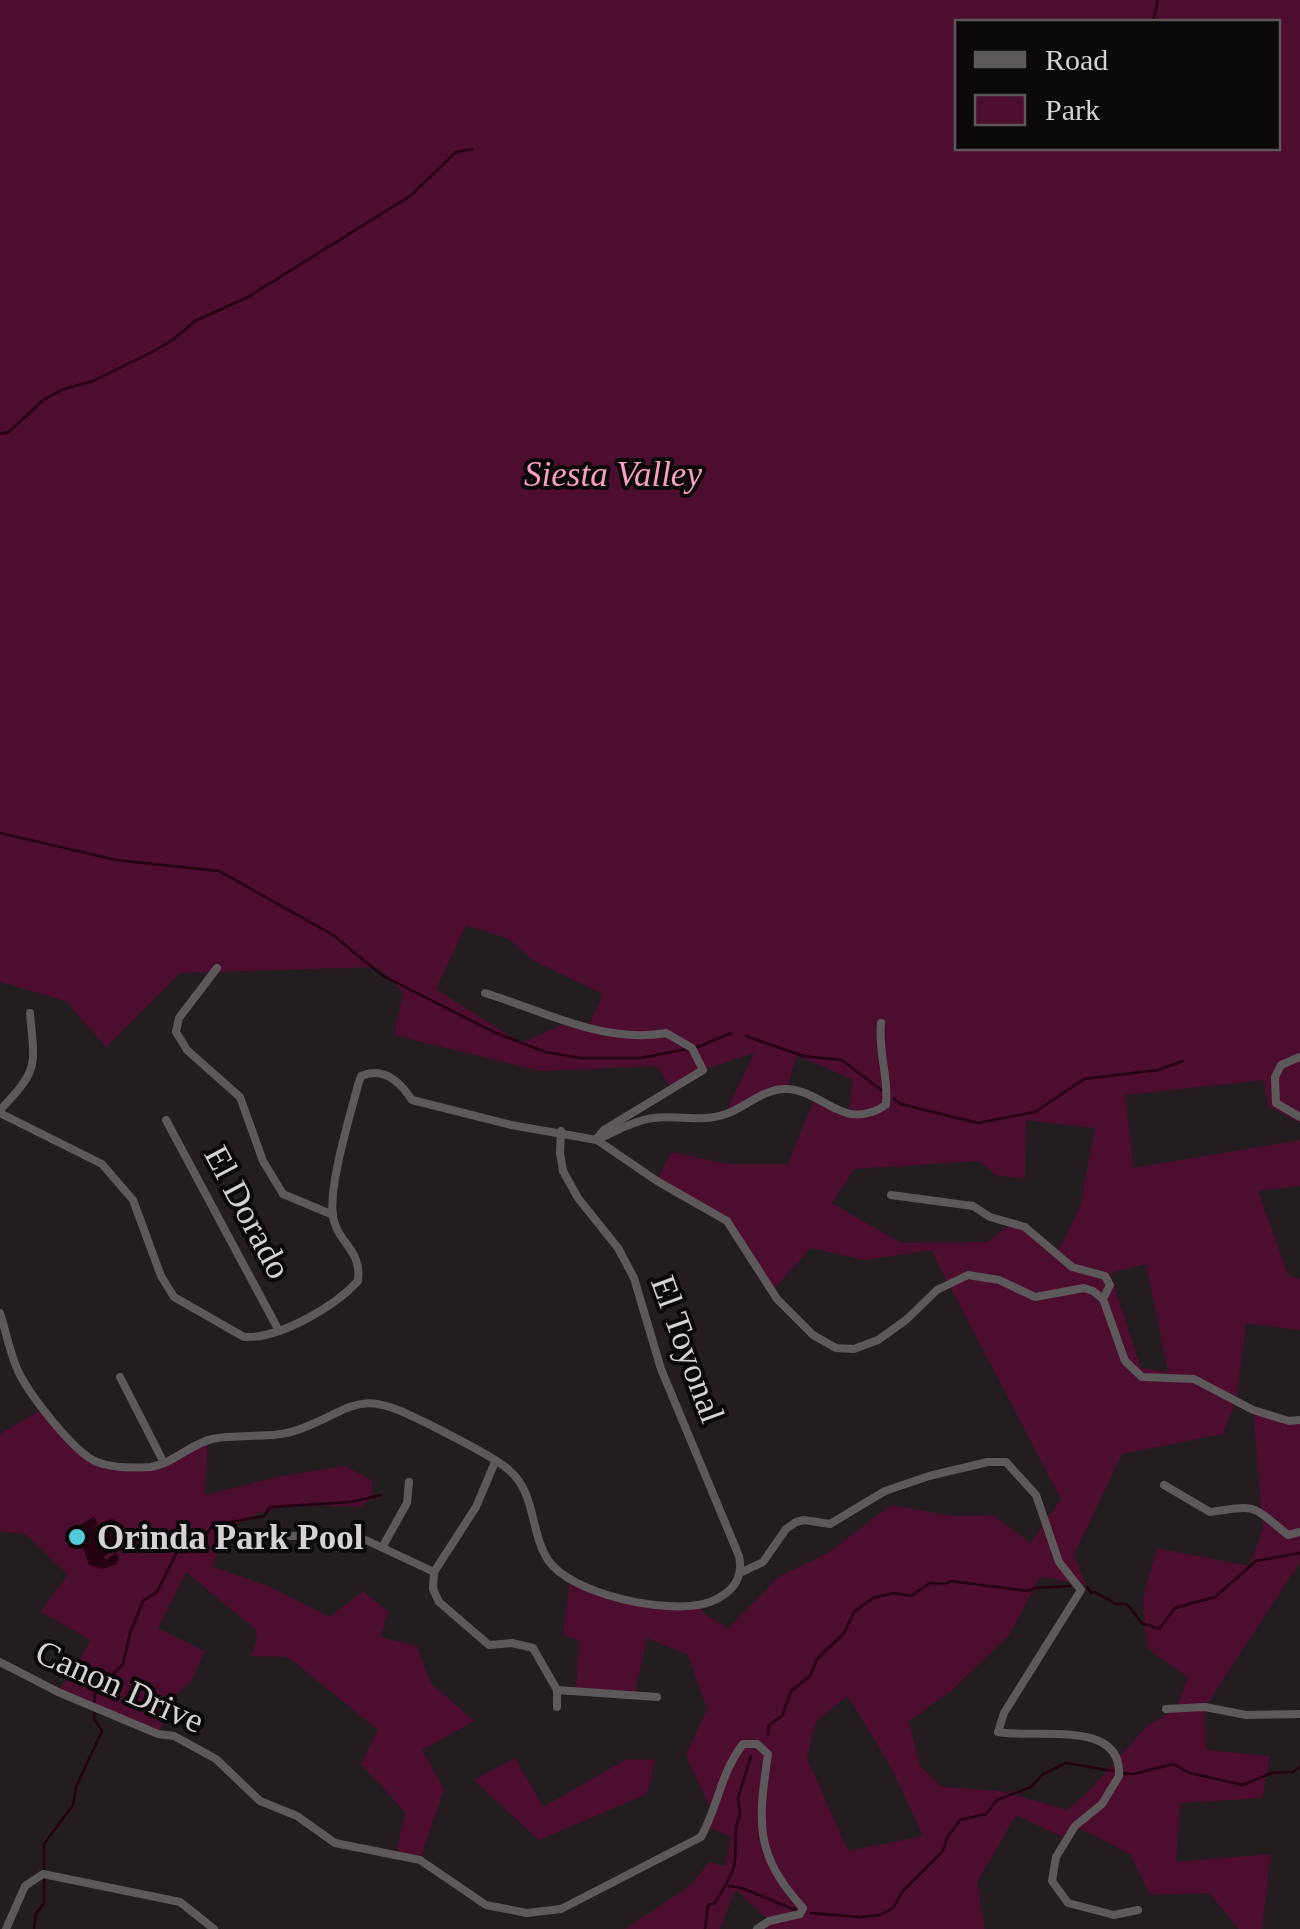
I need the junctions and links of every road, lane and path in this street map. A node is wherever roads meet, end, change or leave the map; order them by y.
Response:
1 (217, 968) dead end
2 (484, 993) dead end
3 (30, 1013) dead end
4 (881, 1024) dead end
5 (1300, 1056) edge
6 (0, 1112) edge
7 (1300, 1118) edge
8 (166, 1120) dead end
9 (561, 1132) junction
10 (596, 1140) junction
11 (891, 1195) dead end
12 (332, 1215) junction
13 (1103, 1300) junction
14 (0, 1313) edge
15 (280, 1331) junction
16 (120, 1377) dead end
17 (1300, 1420) edge
18 (164, 1462) junction
19 (495, 1462) junction
20 (409, 1482) dead end
21 (1164, 1485) dead end
22 (1300, 1532) edge
23 (290, 1536) dead end
24 (383, 1546) junction
25 (434, 1572) junction
26 (742, 1572) junction
27 (0, 1662) edge
28 (556, 1690) junction
29 (656, 1697) dead end
30 (556, 1707) dead end
31 (1166, 1710) dead end
32 (1300, 1714) edge
33 (1138, 1910) dead end
34 (6, 1929) edge
35 (214, 1929) edge
36 (757, 1929) edge

1 - 12 street
2 - 10 street
3 - 6 street
4 - 10 street
5 - 7 street
6 - 15 street
8 - 15 street, El Dorado
9 - 10 street
9 - 12 street
9 - 26 street, El Toyonal
10 - 13 street
11 - 13 street
12 - 15 street
13 - 17 street
14 - 18 street
16 - 18 street
18 - 19 street
19 - 25 street
19 - 26 street
20 - 24 street
21 - 22 street
23 - 24 street
24 - 25 street
25 - 28 street
26 - 33 street
27 - 36 street, Canon Drive
28 - 29 street
28 - 30 street
31 - 32 street
34 - 35 street

